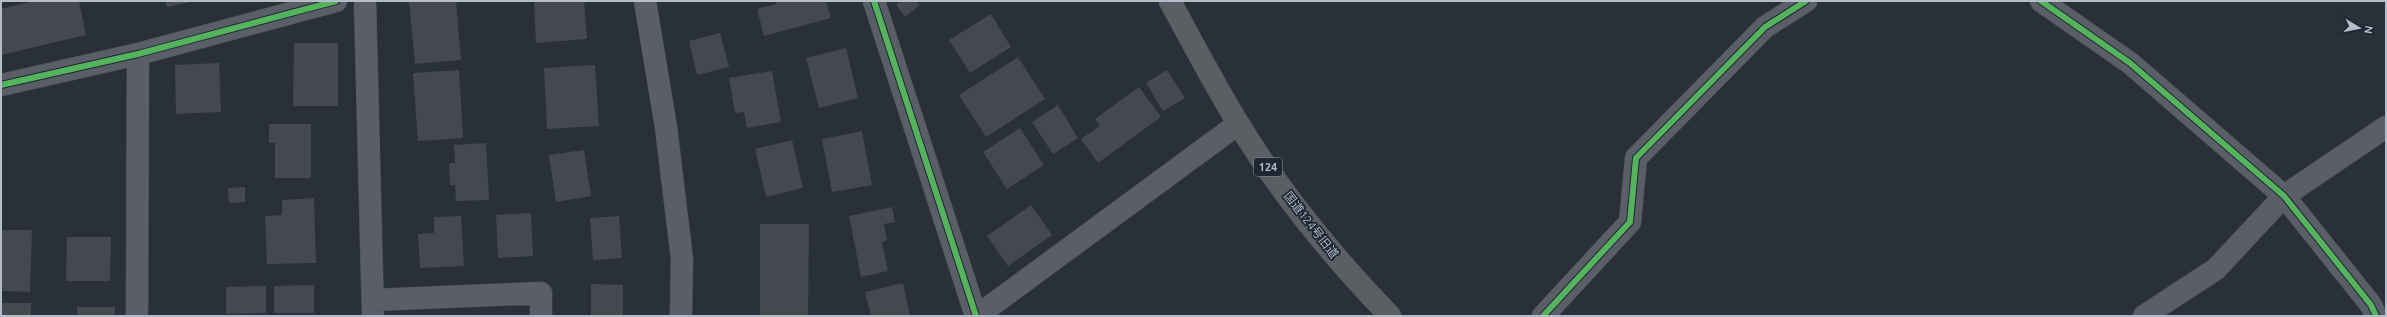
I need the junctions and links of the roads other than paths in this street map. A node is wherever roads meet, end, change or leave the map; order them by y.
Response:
1 (336, 1) edge
2 (365, 1) edge
3 (645, 1) edge
4 (874, 1) edge
5 (1170, 1) edge
6 (1806, 1) edge
7 (2041, 1) edge
8 (138, 54) junction
9 (1, 85) edge
10 (1238, 124) junction
11 (2386, 127) edge
12 (2284, 196) junction
13 (373, 308) edge
14 (137, 316) edge
15 (541, 316) edge
16 (681, 316) edge
17 (977, 316) edge
18 (1390, 316) edge
19 (1543, 316) edge
20 (2144, 316) edge
21 (2376, 316) edge

1 - 8 street
2 - 13 street
3 - 16 street
4 - 17 street
5 - 10 highway, 国道124号旧道 / 124
6 - 19 street
7 - 12 street
8 - 9 street
8 - 14 street
10 - 17 street
10 - 18 highway, 国道124号旧道 / 124
11 - 12 street
12 - 20 street
12 - 21 street
13 - 15 street

